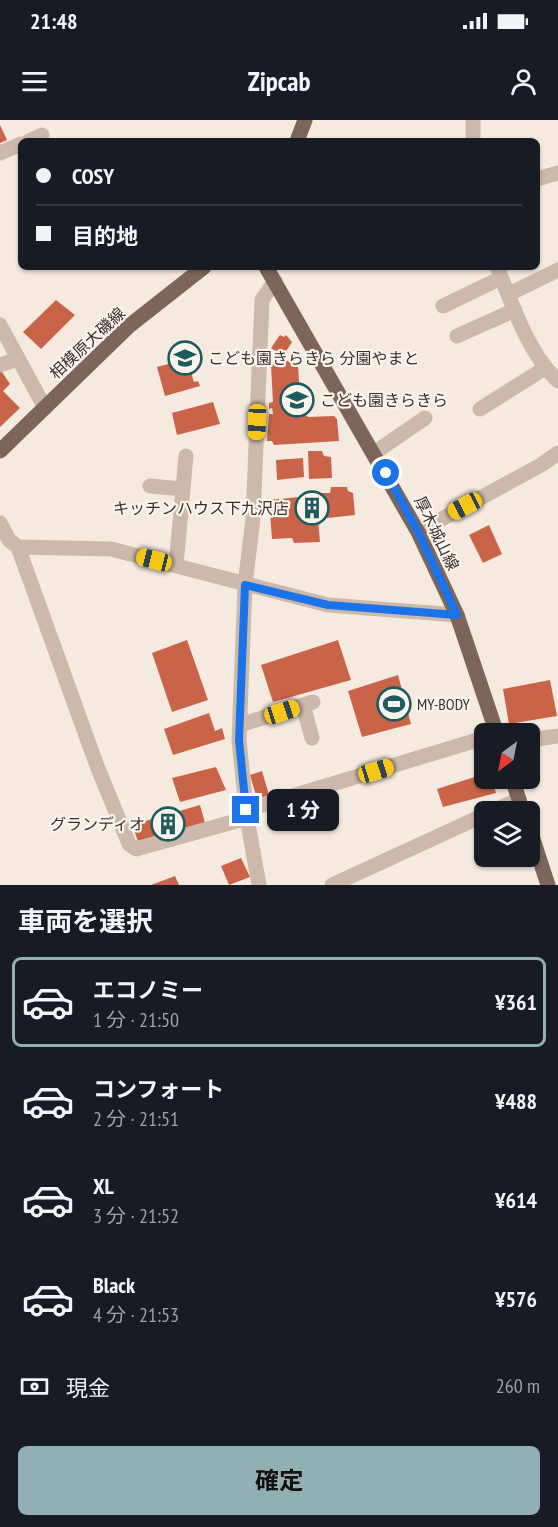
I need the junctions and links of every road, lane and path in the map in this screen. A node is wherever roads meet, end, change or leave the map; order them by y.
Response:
1 (305, 120) edge
2 (472, 120) edge
3 (298, 138) edge
4 (473, 138) edge
5 (18, 145) edge
6 (0, 153) edge
7 (558, 172) edge
8 (540, 178) edge
9 (200, 270) edge
10 (268, 270) edge
11 (558, 270) edge
12 (499, 273) edge
13 (275, 281) junction
14 (509, 294) junction
15 (443, 306) dead end
16 (515, 310) junction
17 (0, 325) edge
18 (457, 336) dead end
19 (18, 359) junction
20 (0, 365) edge
21 (545, 369) junction
22 (558, 381) edge
23 (45, 408) junction
24 (480, 409) dead end
25 (425, 418) dead end
26 (0, 451) edge
27 (374, 453) junction
28 (558, 453) edge
29 (186, 456) dead end
30 (150, 486) dead end
31 (183, 489) junction
32 (0, 524) edge
33 (418, 532) junction
34 (18, 547) junction
35 (176, 566) junction
36 (245, 585) junction
37 (457, 615) junction
38 (493, 723) edge
39 (240, 725) junction
40 (558, 736) edge
41 (312, 738) dead end
42 (540, 739) edge
43 (474, 741) edge
44 (247, 814) junction
45 (474, 819) edge
46 (540, 861) edge
47 (259, 885) edge
48 (332, 885) edge
49 (548, 885) edge

1 - 3 main road
2 - 4 street
5 - 6 street
7 - 8 street
9 - 23 main road, 相模原大磯線
10 - 13 main road, 厚木城山線
11 - 14 street
12 - 14 street
12 - 15 street
13 - 27 main road, 厚木城山線
13 - 36 street
14 - 16 street
16 - 18 street
16 - 21 street
17 - 19 street
19 - 20 street
19 - 23 street
21 - 22 street
21 - 24 street
23 - 26 main road, 相模原大磯線
25 - 27 street
27 - 33 main road, 厚木城山線
28 - 33 street
29 - 31 street
30 - 31 street
31 - 35 street
32 - 34 street
33 - 37 main road, 厚木城山線
34 - 35 street
34 - 44 street
35 - 36 street
36 - 37 street
36 - 39 street
37 - 38 main road, 厚木城山線
39 - 41 street
39 - 44 street
40 - 42 street
43 - 44 street
44 - 47 street
45 - 48 street
46 - 49 main road

